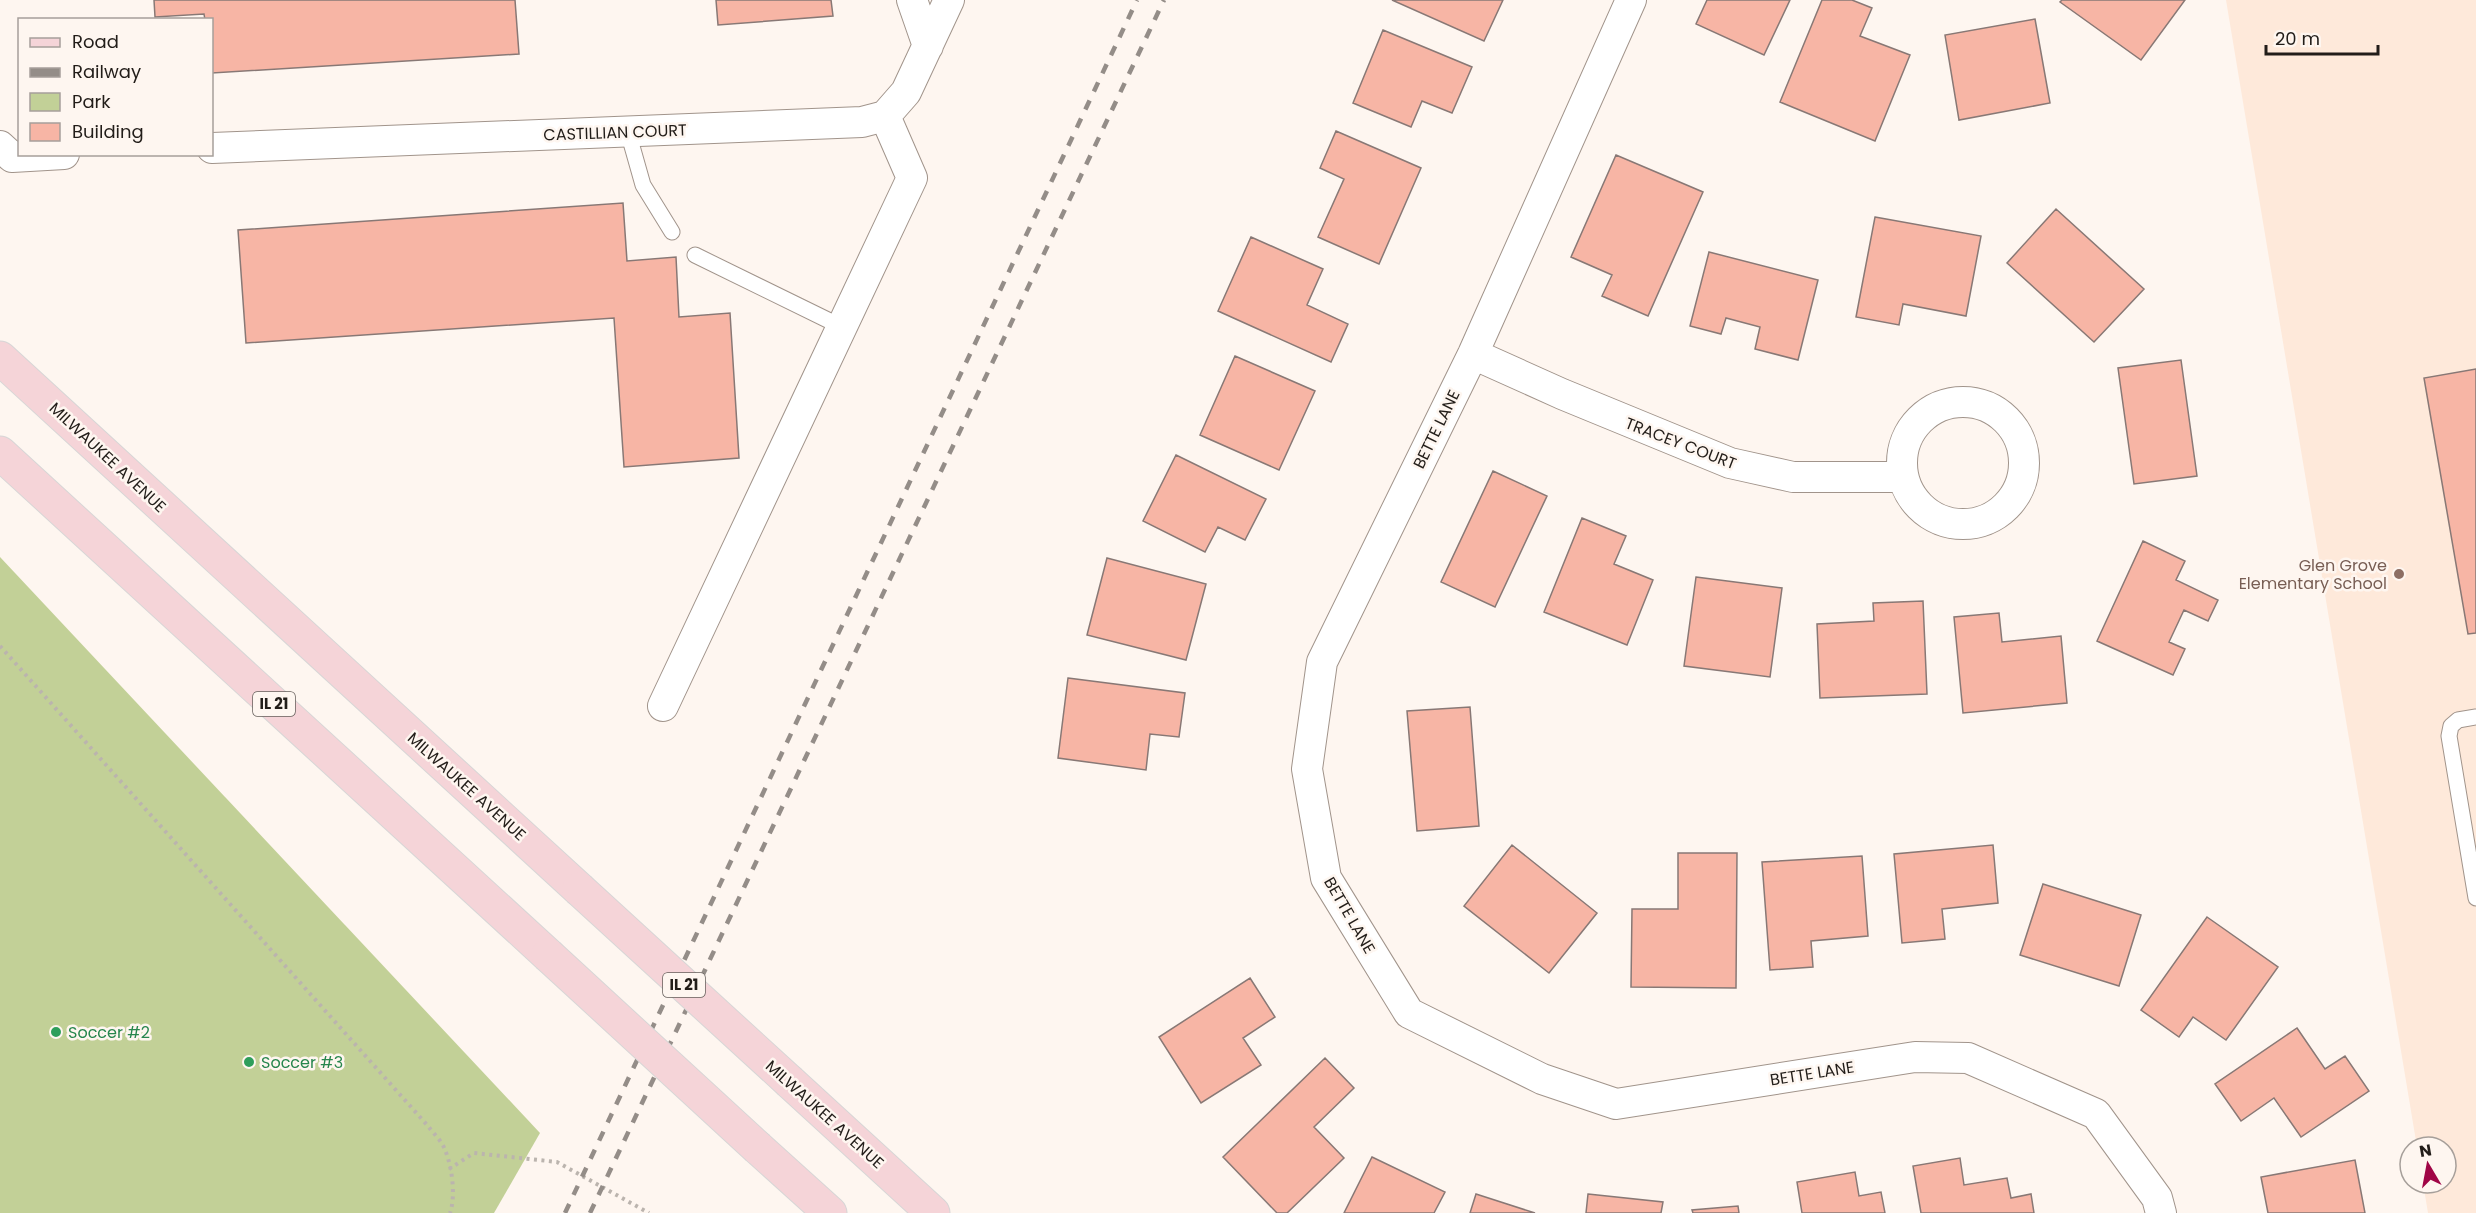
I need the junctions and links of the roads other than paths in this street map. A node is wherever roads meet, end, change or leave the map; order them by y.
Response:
1 (912, 0) edge
2 (949, 0) edge
3 (1631, 0) edge
4 (928, 46) junction
5 (885, 116) junction
6 (628, 132) junction
7 (0, 146) edge
8 (213, 148) edge
9 (29, 156) edge
10 (672, 232) dead end
11 (695, 255) dead end
12 (842, 327) junction
13 (1473, 354) junction
14 (0, 358) edge
15 (0, 453) edge
16 (1903, 477) junction
17 (663, 706) dead end
18 (2476, 717) edge
19 (2476, 898) edge
20 (830, 1213) edge
21 (933, 1213) edge
22 (2161, 1213) edge

1 - 4 street
2 - 4 street
3 - 13 street, BETTE LANE
4 - 5 street
5 - 6 street, CASTILLIAN COURT
5 - 12 street
6 - 8 street, CASTILLIAN COURT
6 - 10 lane
7 - 9 street
11 - 12 lane
12 - 17 street
13 - 16 street, TRACEY COURT
13 - 22 street, BETTE LANE
14 - 21 main road, MILWAUKEE AVENUE / IL 21, bridge
15 - 20 main road, IL 21, bridge
16 - 16 street
18 - 19 lane

